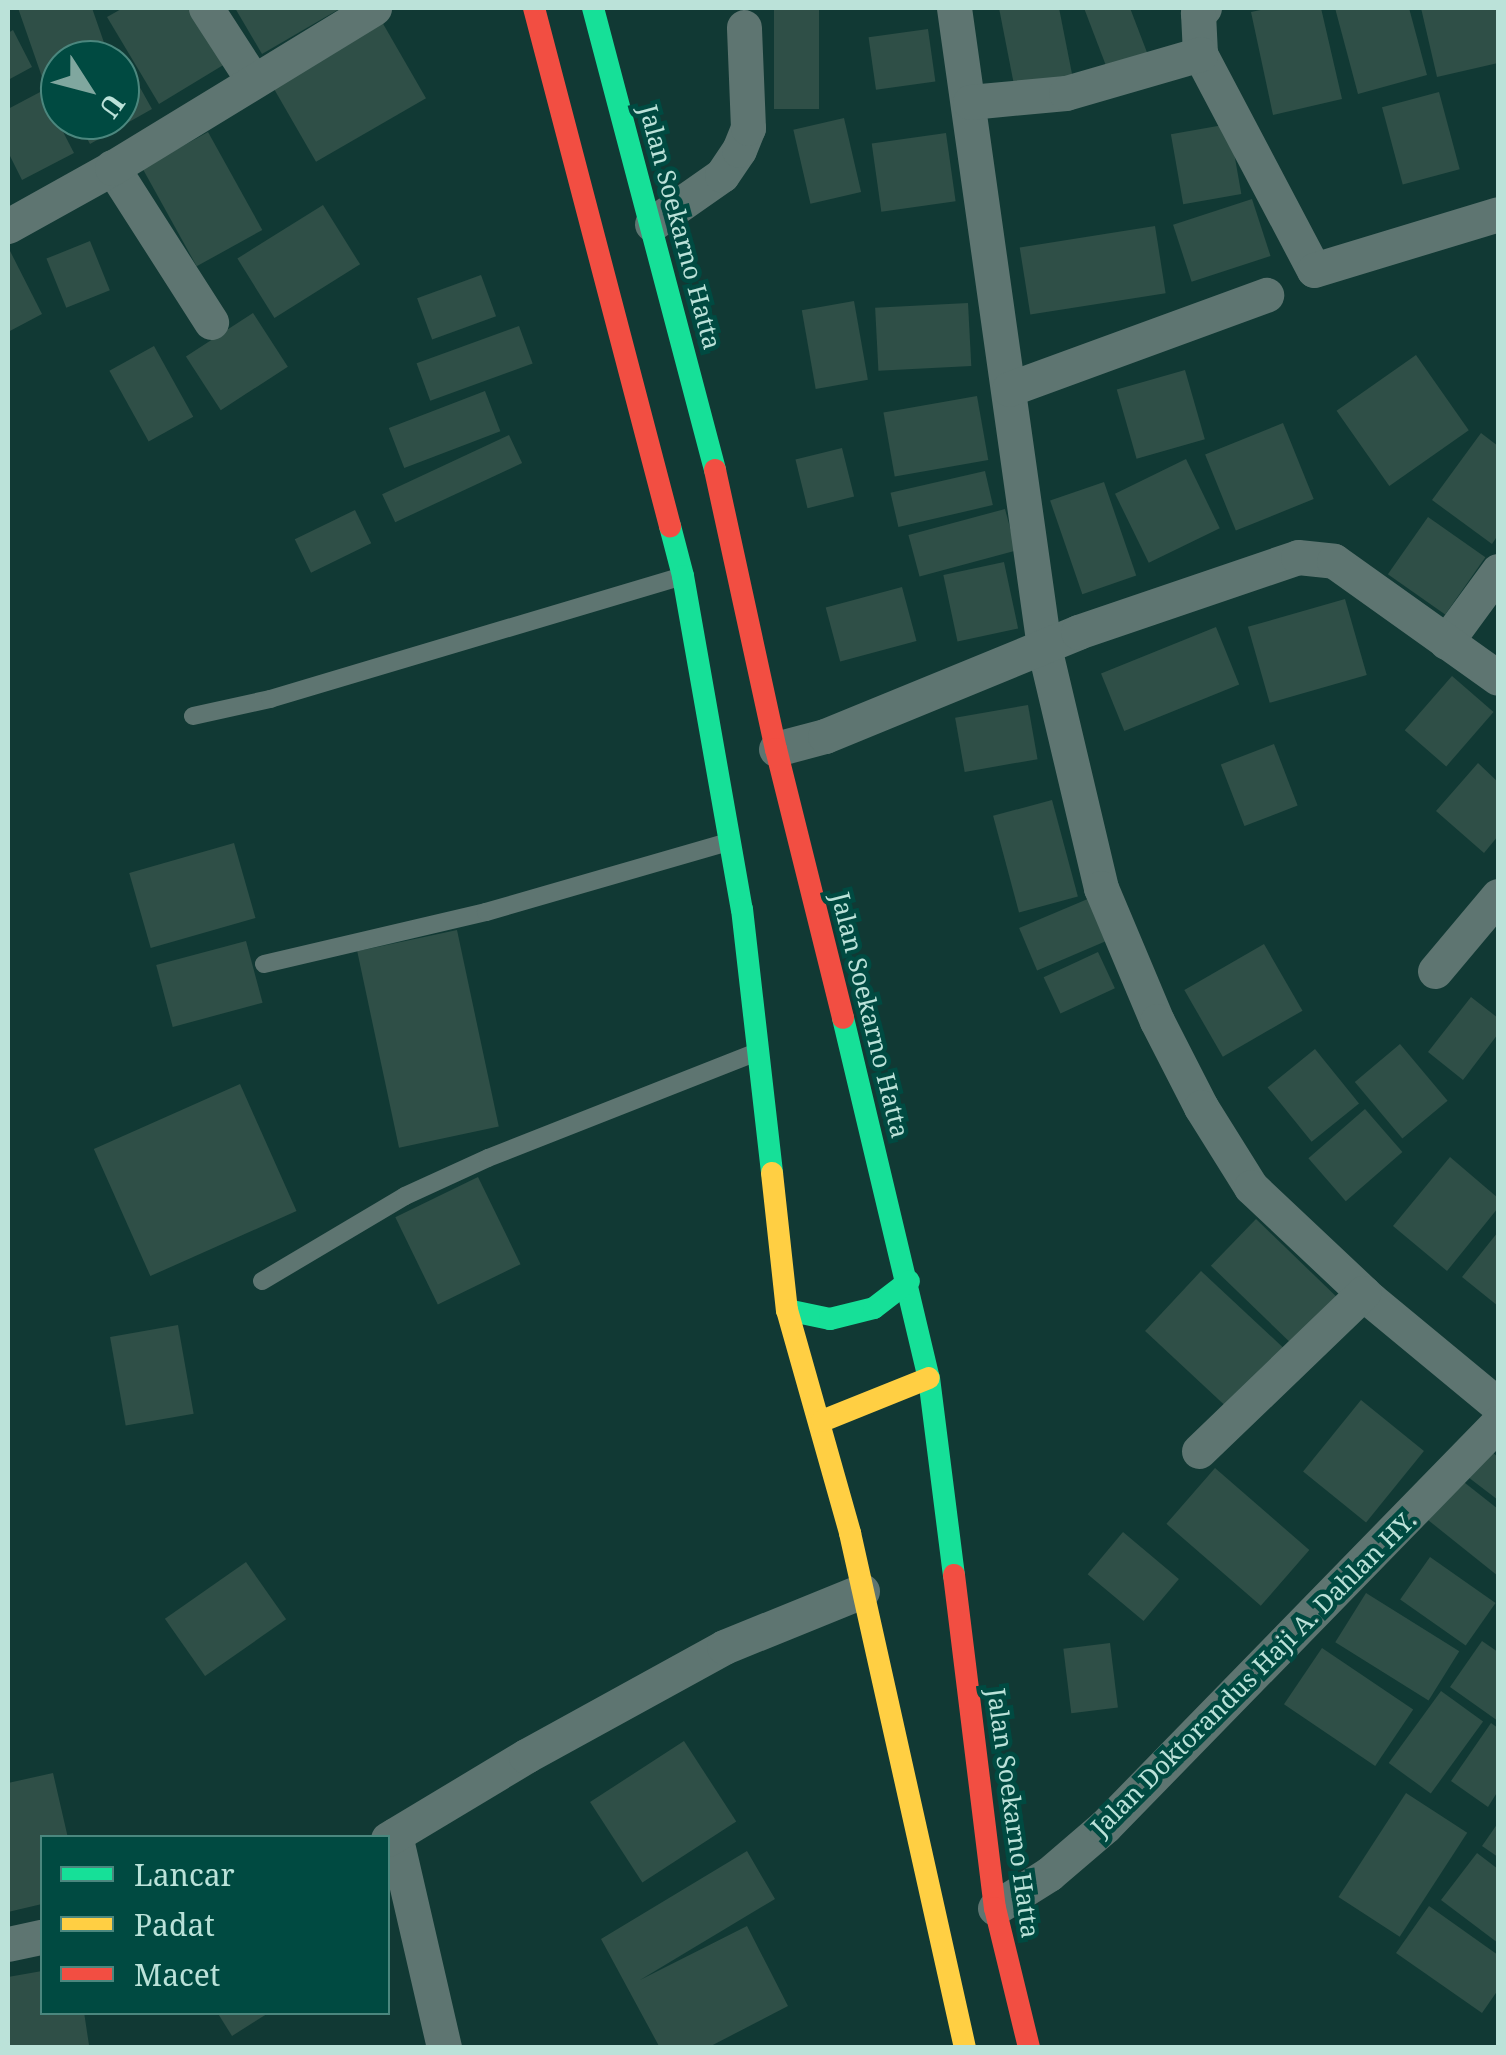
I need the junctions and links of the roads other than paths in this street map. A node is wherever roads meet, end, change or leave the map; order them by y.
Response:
1 (206, 8) edge
2 (374, 8) edge
3 (534, 8) edge
4 (593, 8) edge
5 (954, 8) edge
6 (1204, 8) edge
7 (744, 26) dead end
8 (1200, 54) junction
9 (252, 79) junction
10 (970, 102) junction
11 (112, 168) junction
12 (1498, 214) edge
13 (652, 224) junction
14 (8, 226) edge
15 (1266, 294) dead end
16 (211, 322) dead end
17 (1009, 389) junction
18 (1498, 571) edge
19 (683, 576) junction
20 (1446, 642) junction
21 (1044, 647) junction
22 (1498, 678) edge
23 (194, 716) dead end
24 (776, 749) junction
25 (730, 841) junction
26 (1498, 896) edge
27 (264, 964) dead end
28 (1434, 971) dead end
29 (755, 1053) junction
30 (262, 1281) dead end
31 (909, 1281) junction
32 (1363, 1292) junction
33 (787, 1310) junction
34 (929, 1378) junction
35 (1498, 1405) edge
36 (822, 1421) junction
37 (1498, 1423) edge
38 (1199, 1451) dead end
39 (862, 1591) junction
40 (392, 1837) edge
41 (996, 1908) junction
42 (40, 1937) edge
43 (8, 1944) edge
44 (1028, 2044) edge
45 (444, 2048) edge
46 (965, 2048) edge

1 - 9 street
2 - 9 street
3 - 19 highway
4 - 13 highway, Jalan Soekarno Hatta
5 - 10 street
6 - 8 street
7 - 13 street
8 - 10 street
8 - 12 street
9 - 11 street
10 - 17 street
11 - 14 street
11 - 16 street
13 - 24 highway, Jalan Soekarno Hatta
15 - 17 street
17 - 21 street
18 - 20 street
19 - 23 lane
19 - 25 highway
20 - 21 street
20 - 22 street
21 - 24 street
21 - 32 street
24 - 31 highway, Jalan Soekarno Hatta
25 - 27 lane
25 - 29 highway
26 - 28 street
29 - 30 lane
29 - 33 highway
31 - 33 highway
31 - 34 highway, Jalan Soekarno Hatta
32 - 35 street
32 - 38 street
33 - 36 highway
34 - 36 highway
34 - 41 highway, Jalan Soekarno Hatta
36 - 39 highway
37 - 41 street, Jalan Doktorandus Haji A. Dahlan HY.
39 - 40 street
39 - 46 highway
40 - 45 street
41 - 44 highway, Jalan Soekarno Hatta
42 - 43 street

